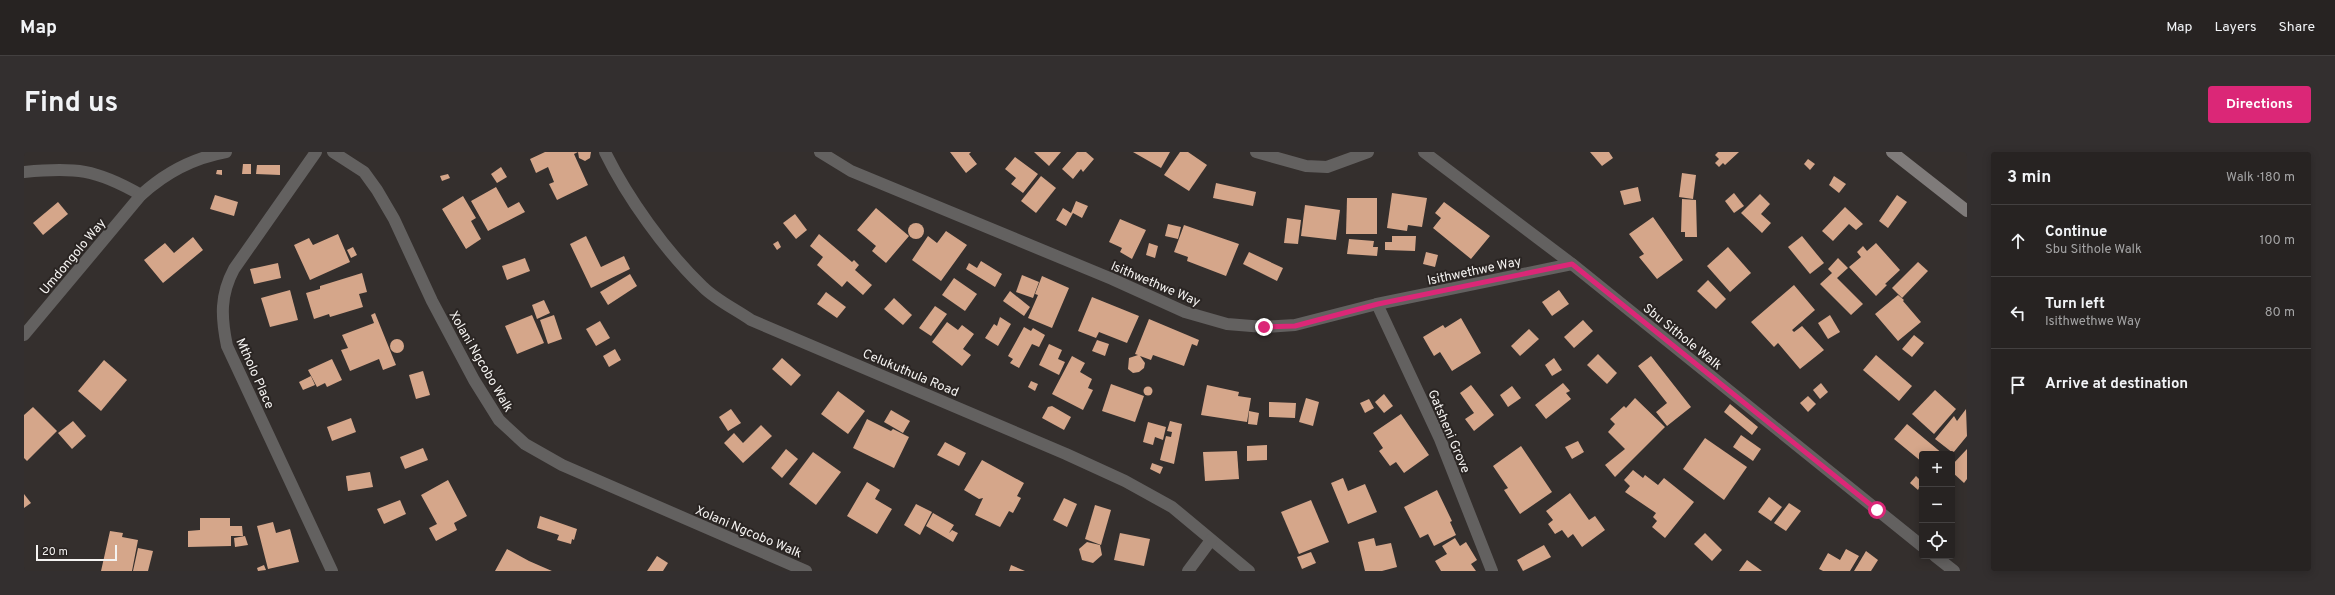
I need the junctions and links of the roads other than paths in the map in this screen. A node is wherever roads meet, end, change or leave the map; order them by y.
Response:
1 (226, 152) edge
2 (316, 152) edge
3 (333, 152) edge
4 (605, 152) edge
5 (820, 152) edge
6 (1256, 152) edge
7 (1368, 152) edge
8 (1424, 152) edge
9 (1892, 152) edge
10 (24, 172) edge
11 (141, 195) junction
12 (1967, 211) edge
13 (1572, 264) junction
14 (1378, 304) junction
15 (24, 335) edge
16 (1212, 540) junction
17 (1919, 544) edge
18 (1939, 559) edge
19 (332, 571) edge
20 (806, 571) edge
21 (1188, 571) edge
22 (1249, 571) edge
23 (1492, 571) edge
24 (1954, 571) edge

1 - 11 street
2 - 19 street, Mtholo Place
3 - 20 street, Xolani Ngcobo Walk
4 - 16 street, Celukuthula Road
5 - 14 street, Isithwethwe Way
6 - 7 street
8 - 13 street, Sbu Sithole Walk
9 - 12 street
10 - 11 street
11 - 15 street, Umdongolo Way
13 - 14 street, Isithwethwe Way
13 - 17 street, Sbu Sithole Walk
14 - 23 street, Gatsheni Grove
16 - 21 street
16 - 22 street, Celukuthula Road
18 - 24 street

